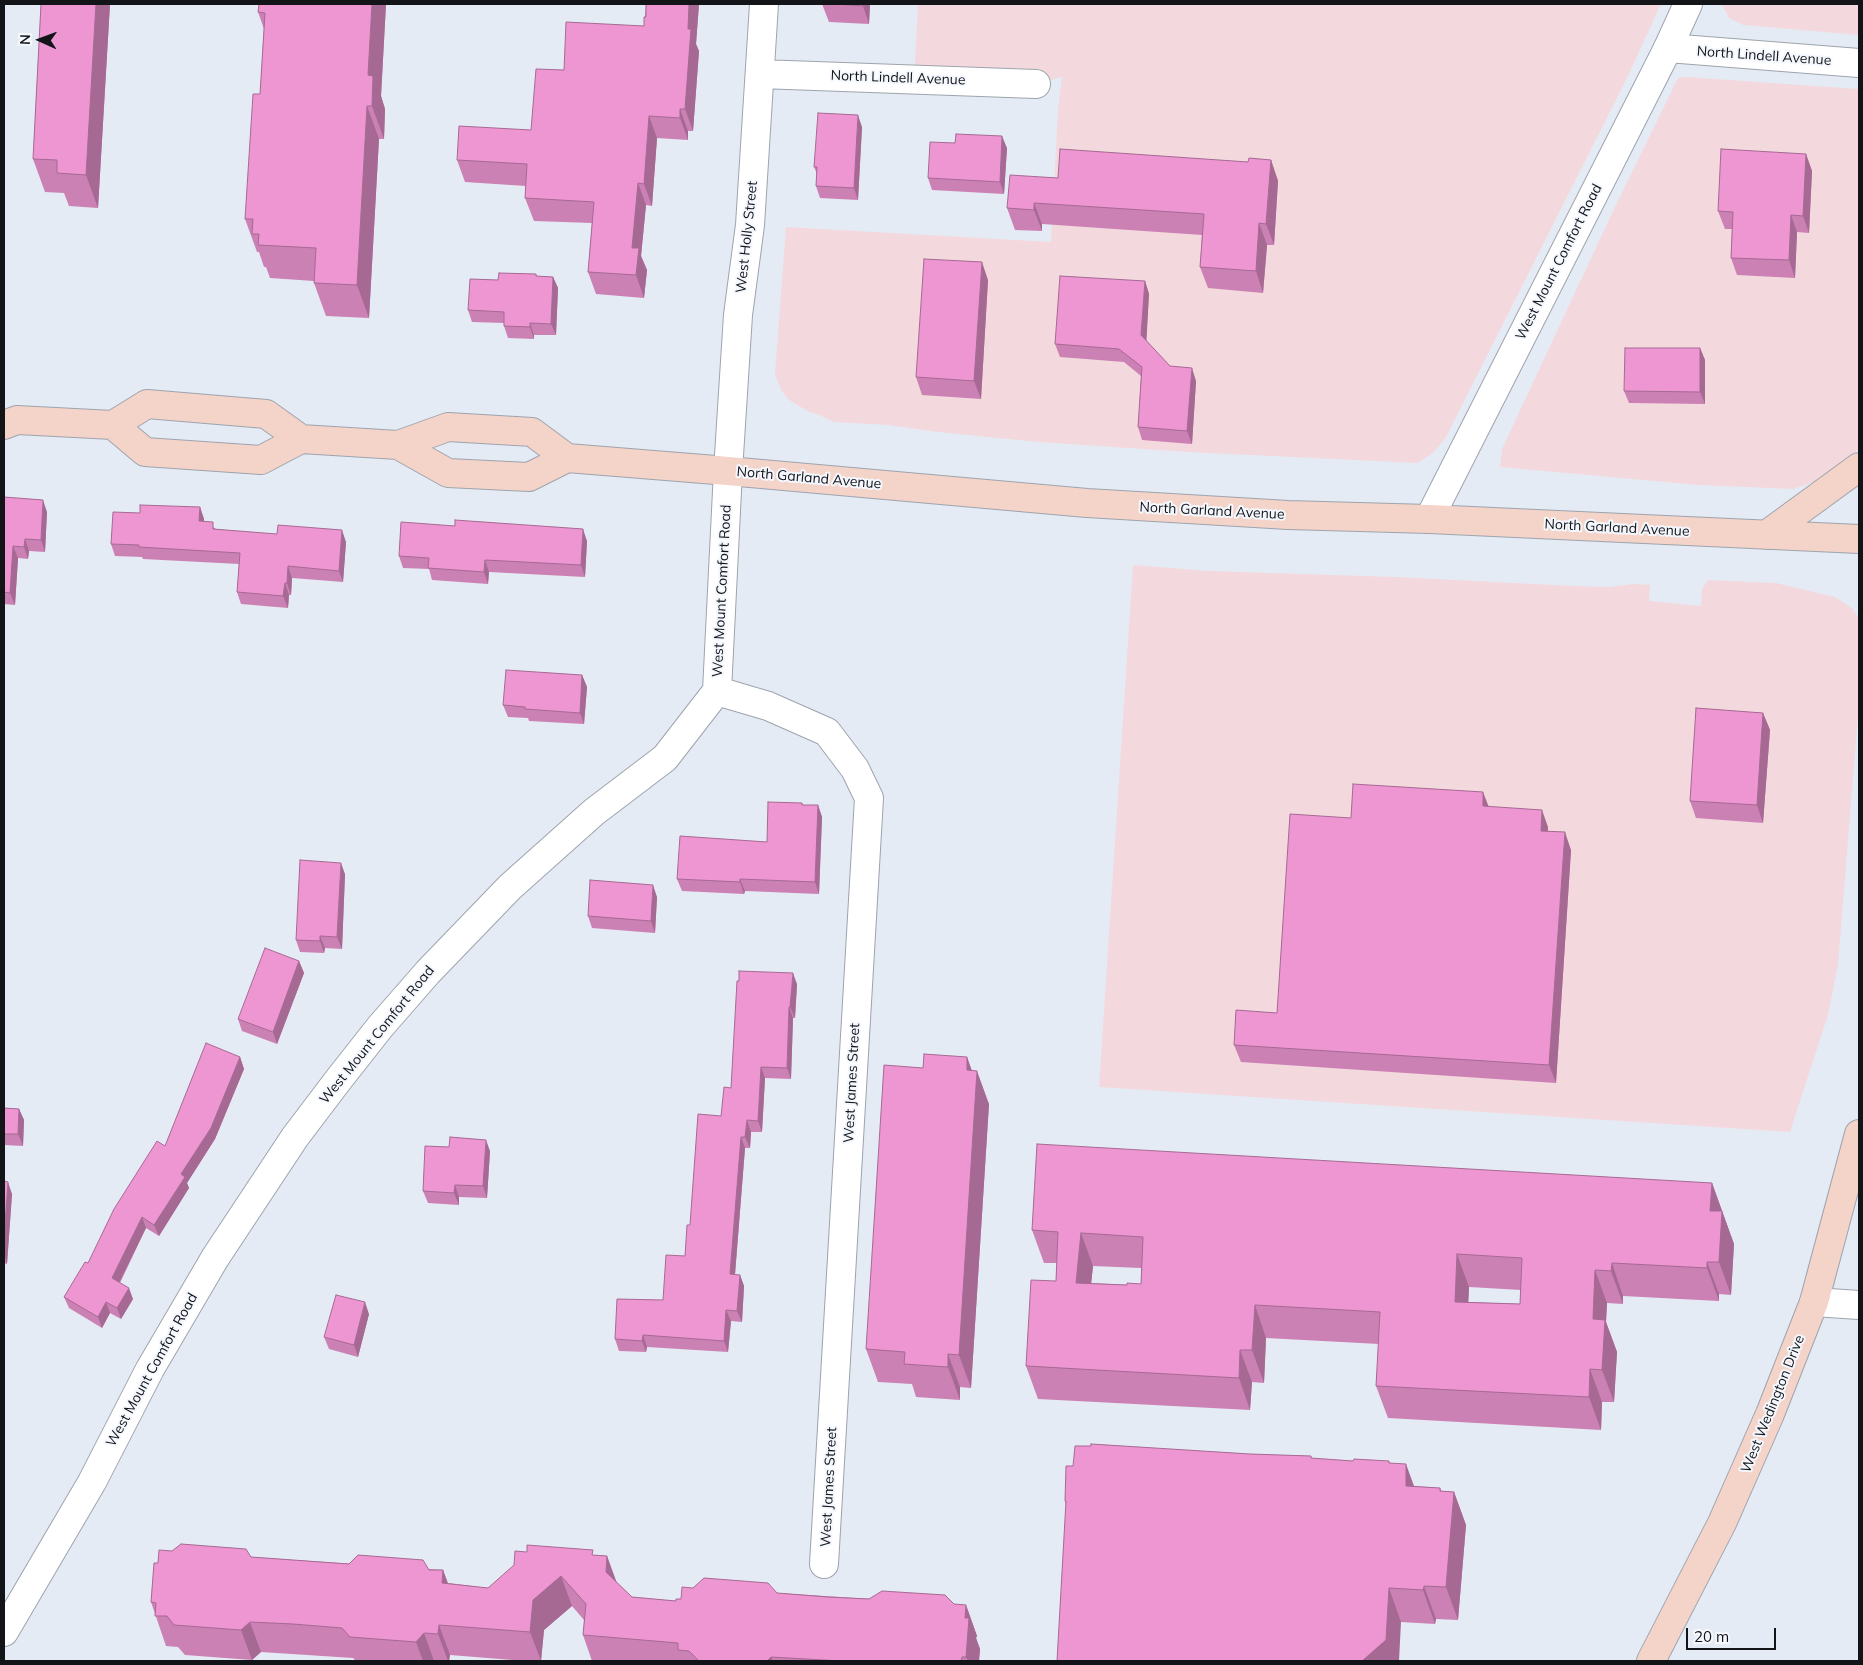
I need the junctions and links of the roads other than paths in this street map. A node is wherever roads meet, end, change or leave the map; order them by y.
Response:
1 (764, 4) edge
2 (1688, 4) edge
3 (1668, 48) junction
4 (1859, 63) edge
5 (760, 74) junction
6 (1036, 84) dead end
7 (8, 419) edge
8 (113, 425) junction
9 (301, 439) junction
10 (398, 445) junction
11 (567, 458) junction
12 (1859, 467) edge
13 (728, 470) junction
14 (1429, 519) junction
15 (1766, 535) junction
16 (1859, 539) edge
17 (717, 691) junction
18 (1859, 1134) edge
19 (1814, 1302) junction
20 (1859, 1305) edge
21 (824, 1564) dead end
22 (7, 1622) edge
23 (1650, 1661) edge

1 - 5 street, West Holly Street
2 - 3 street, West Mount Comfort Road
3 - 4 street, North Lindell Avenue
3 - 14 street, West Mount Comfort Road
5 - 6 street, North Lindell Avenue
5 - 13 street, West Holly Street
7 - 8 main road
8 - 9 main road
8 - 9 main road
9 - 10 main road
10 - 11 main road
10 - 11 main road
11 - 13 main road, North Garland Avenue
12 - 15 main road
13 - 14 main road, North Garland Avenue
13 - 17 street, West Mount Comfort Road
14 - 15 main road, North Garland Avenue
15 - 16 main road, North Garland Avenue
17 - 21 street, West James Street
17 - 22 street, West Mount Comfort Road
18 - 19 main road, West Wedington Drive
19 - 20 street
19 - 23 main road, West Wedington Drive

